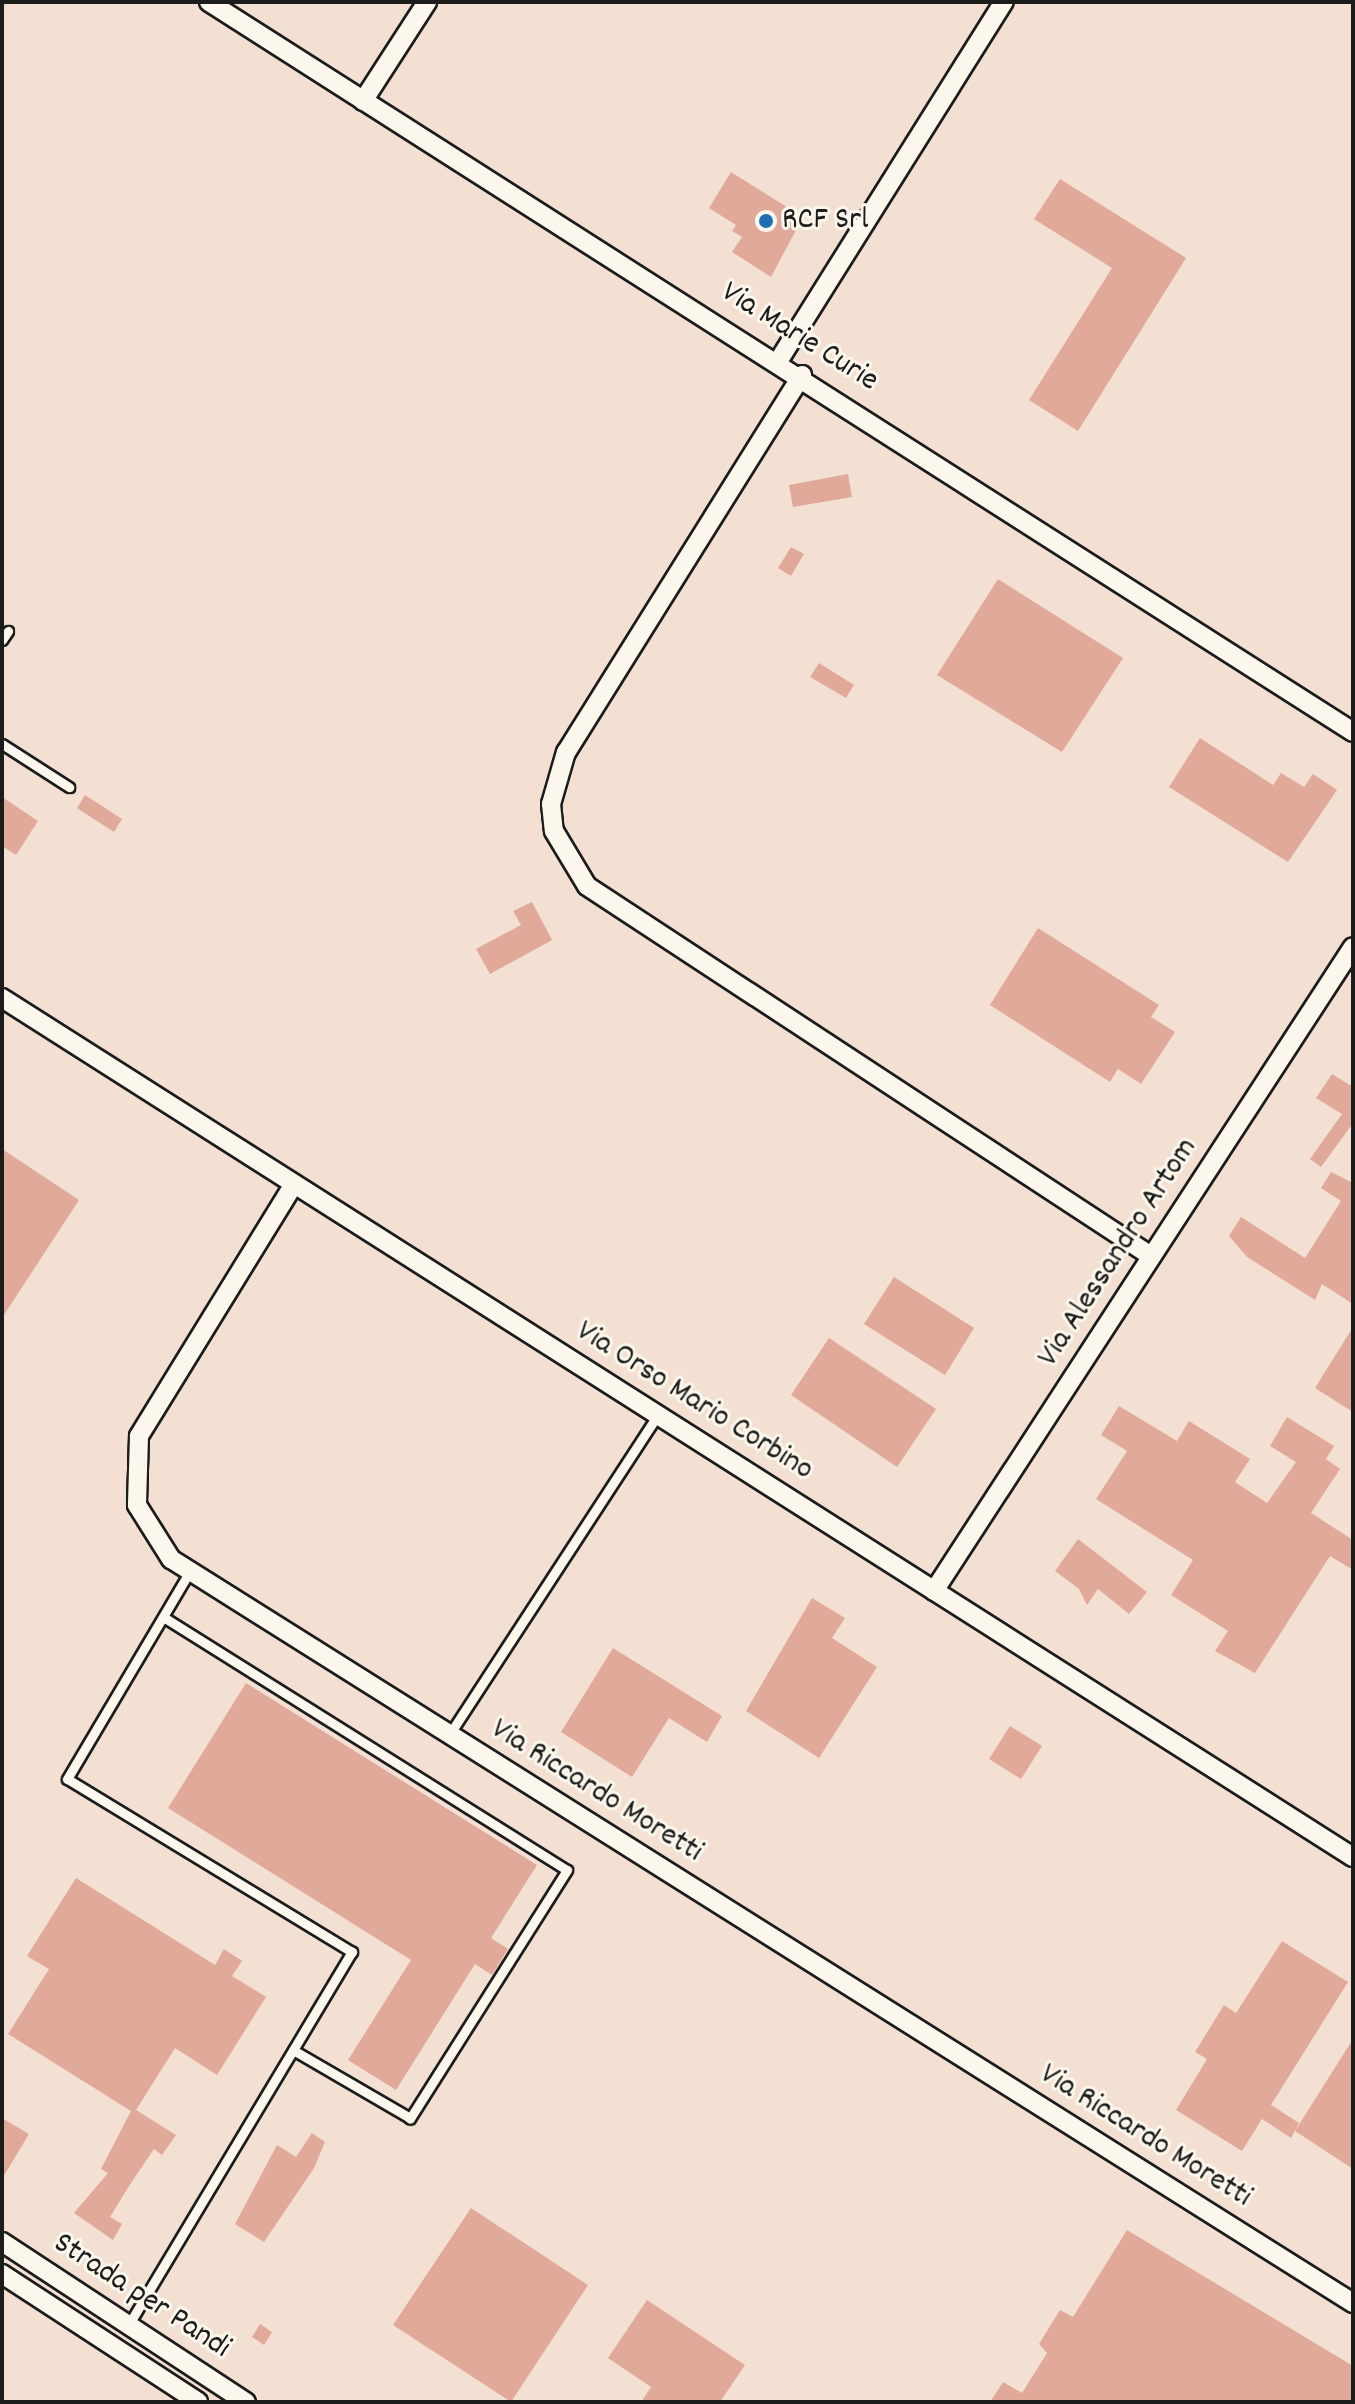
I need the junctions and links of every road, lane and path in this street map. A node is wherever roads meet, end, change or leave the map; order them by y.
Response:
1 (209, 2) edge
2 (427, 2) edge
3 (1004, 2) edge
4 (363, 101) junction
5 (779, 360) junction
6 (802, 375) junction
7 (1353, 732) edge
8 (2, 744) edge
9 (69, 787) dead end
10 (1353, 947) edge
11 (2, 998) edge
12 (294, 1184) junction
13 (1151, 1256) junction
14 (658, 1415) junction
15 (190, 1571) junction
16 (934, 1591) junction
17 (165, 1618) junction
18 (449, 1735) junction
19 (1353, 1857) edge
20 (293, 2050) junction
21 (2, 2242) edge
22 (2, 2274) edge
23 (1353, 2303) edge
24 (129, 2324) junction
25 (198, 2402) edge
26 (246, 2402) edge

1 - 4 street, Via Marie Curie
2 - 4 street
3 - 5 street
4 - 5 street, Via Marie Curie
5 - 6 street, Via Marie Curie
6 - 7 street, Via Marie Curie
6 - 13 street
8 - 9 lane
10 - 13 street, Via Alessandro Artom
11 - 12 street, Via Orso Mario Corbino
12 - 14 street, Via Orso Mario Corbino
12 - 15 street, Via Riccardo Moretti
13 - 16 street, Via Alessandro Artom
14 - 16 street, Via Orso Mario Corbino
14 - 18 lane
15 - 17 lane
15 - 18 street, Via Riccardo Moretti
16 - 19 street, Via Orso Mario Corbino
17 - 20 lane
17 - 20 lane
18 - 23 street, Via Riccardo Moretti
20 - 24 lane
21 - 24 street, Strada per Pandi
22 - 25 street, Strada per Pandi
24 - 26 street, Strada per Pandi

